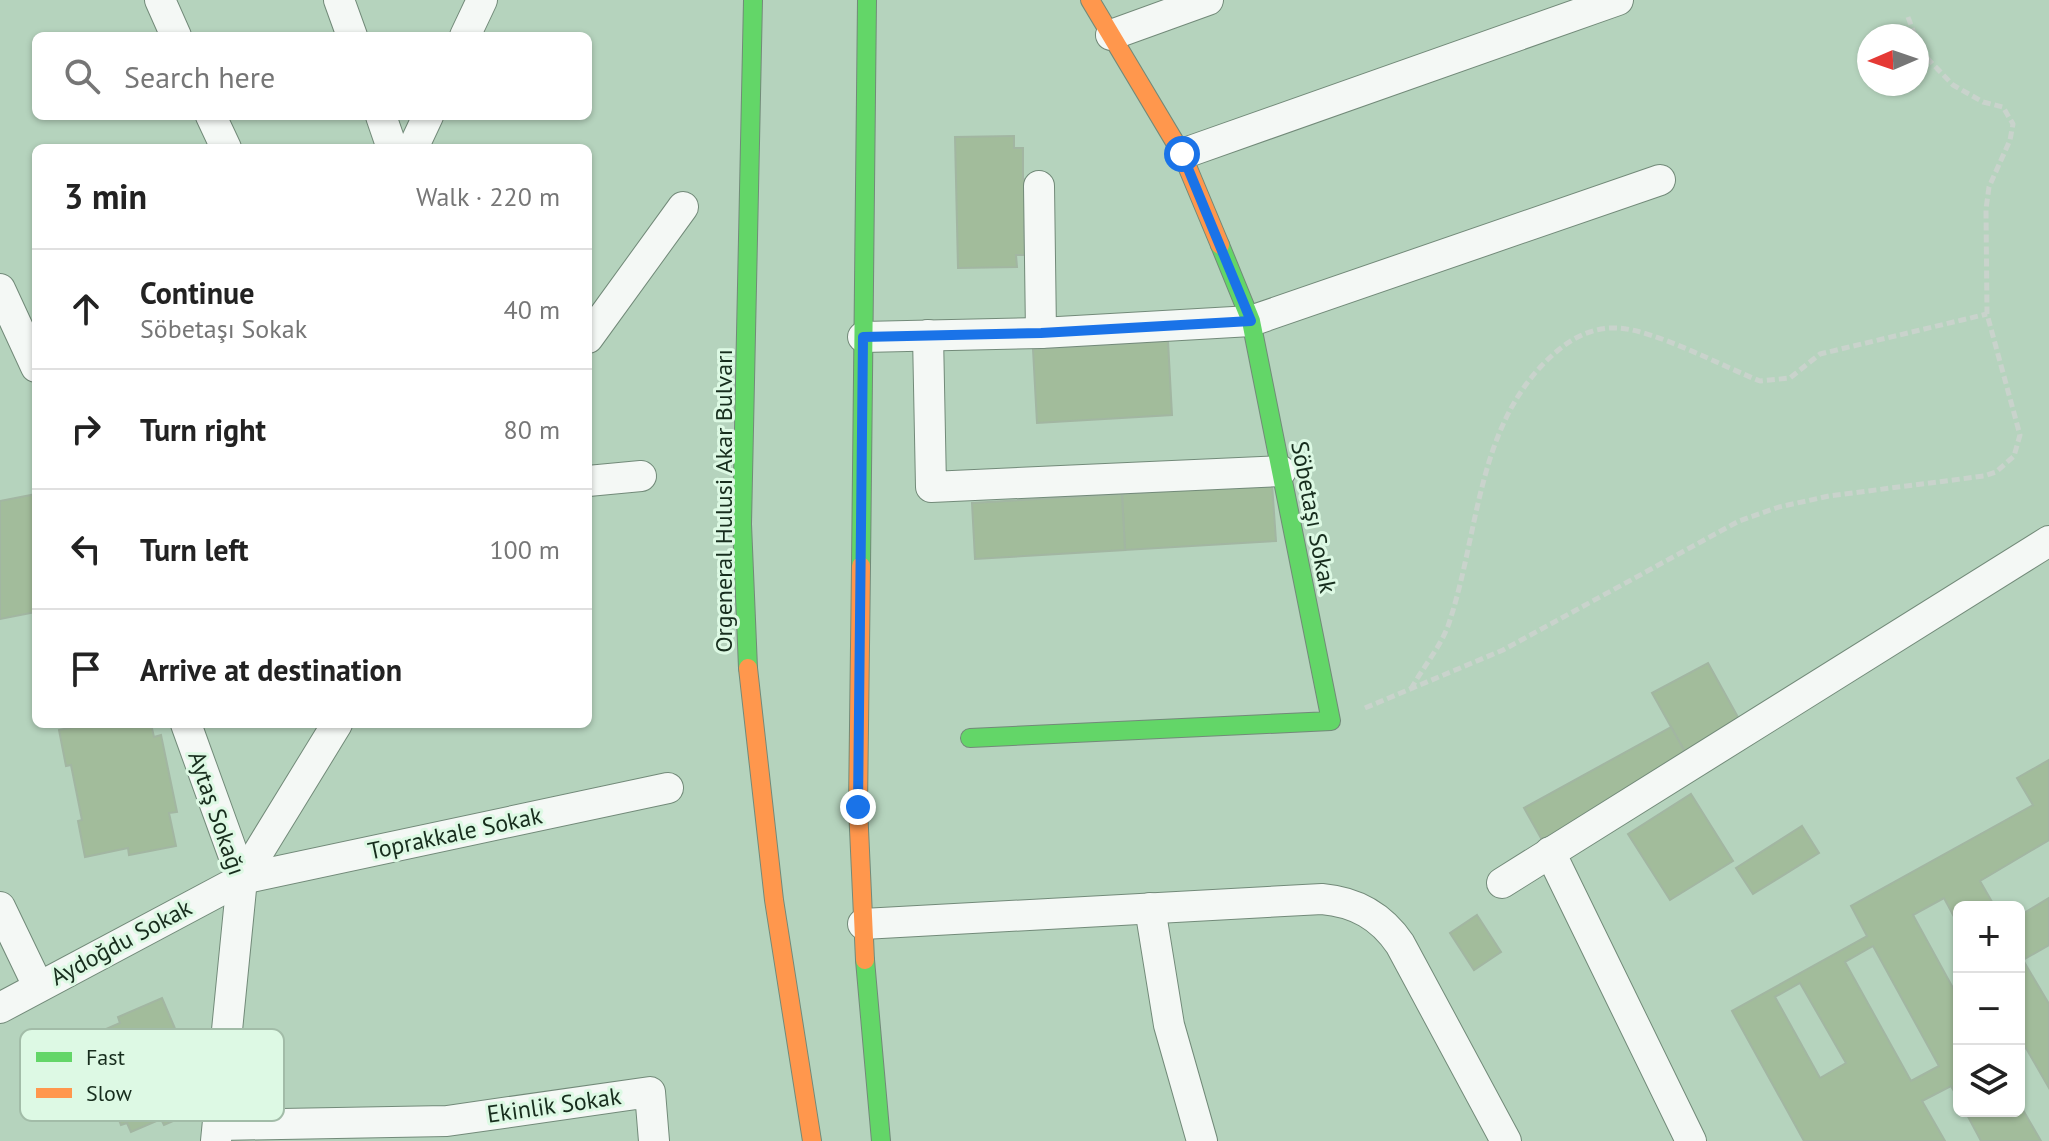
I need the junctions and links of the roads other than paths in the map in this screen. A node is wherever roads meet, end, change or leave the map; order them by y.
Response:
1 (160, 0) edge
2 (339, 0) edge
3 (482, 0) edge
4 (753, 0) edge
5 (867, 0) edge
6 (1090, 0) edge
7 (1208, 0) edge
8 (1618, 0) edge
9 (174, 32) edge
10 (351, 32) edge
11 (467, 32) edge
12 (1111, 35) junction
13 (213, 120) edge
14 (382, 120) edge
15 (426, 120) edge
16 (224, 144) edge
17 (391, 144) edge
18 (415, 144) edge
19 (1182, 154) junction
20 (1660, 180) dead end
21 (1039, 186) dead end
22 (683, 207) dead end
23 (0, 289) edge
24 (1251, 321) junction
25 (592, 332) edge
26 (1041, 333) junction
27 (928, 335) junction
28 (863, 337) junction
29 (32, 358) edge
30 (1281, 471) junction
31 (641, 476) dead end
32 (592, 481) edge
33 (2049, 541) edge
34 (187, 728) edge
35 (335, 728) edge
36 (970, 738) dead end
37 (668, 788) dead end
38 (1550, 852) junction
39 (242, 879) junction
40 (1502, 883) dead end
41 (0, 907) edge
42 (1150, 908) junction
43 (863, 924) junction
44 (38, 986) junction
45 (0, 1008) edge
46 (228, 1029) edge
47 (218, 1133) edge
48 (654, 1141) edge
49 (812, 1141) edge
50 (881, 1141) edge
51 (1202, 1141) edge
52 (1506, 1141) edge
53 (1691, 1141) edge

1 - 9 street
2 - 10 street
3 - 11 street
4 - 49 main road, Orgeneral Hulusi Akar Bulvarı
5 - 28 main road
6 - 12 main road, Söbetaşı Sokak
7 - 12 street
8 - 19 street
12 - 19 main road, Söbetaşı Sokak
13 - 16 street
14 - 17 street
15 - 18 street
19 - 24 main road, Söbetaşı Sokak
20 - 24 street
21 - 26 street
22 - 25 street
23 - 29 street
24 - 26 street
24 - 30 main road, Söbetaşı Sokak
26 - 27 street
27 - 28 street
27 - 30 street
28 - 43 main road
30 - 36 main road, Söbetaşı Sokak
31 - 32 street
33 - 38 street
34 - 39 street, Aytaş Sokağı
35 - 39 street
37 - 39 street, Toprakkale Sokak
38 - 40 street
38 - 53 street
39 - 44 street, Aydoğdu Sokak
39 - 46 street, Aytaş Sokağı
41 - 44 street
42 - 43 street
42 - 51 street
42 - 52 street
43 - 50 main road
44 - 45 street, Aydoğdu Sokak
47 - 48 street, Ekinlik Sokak

